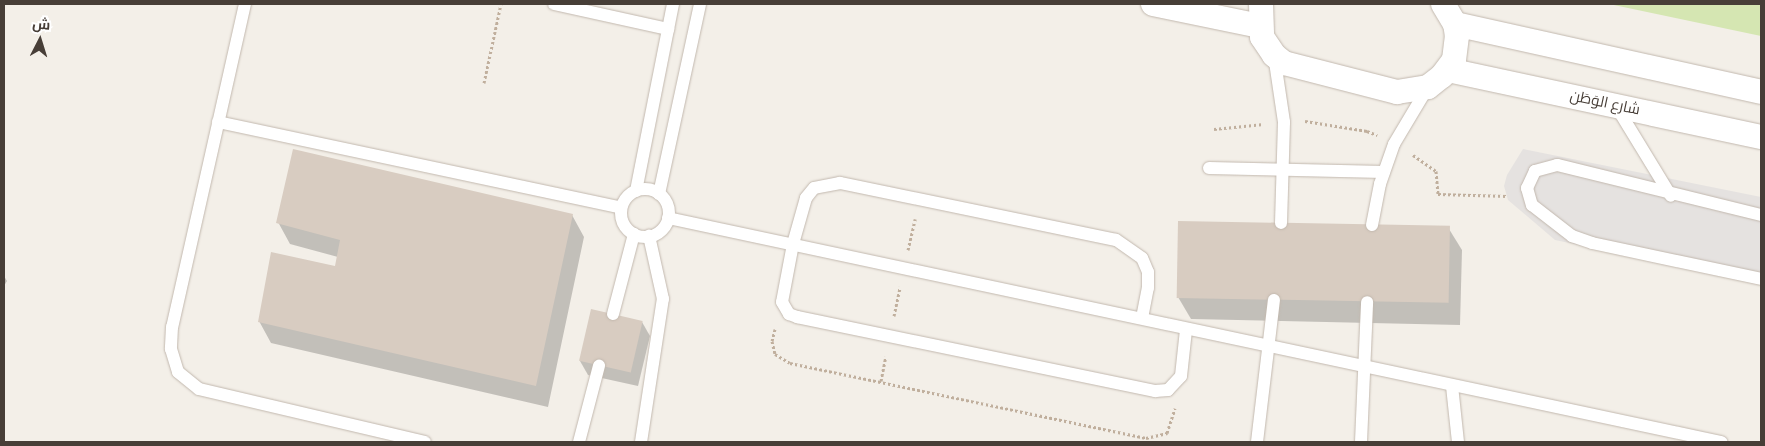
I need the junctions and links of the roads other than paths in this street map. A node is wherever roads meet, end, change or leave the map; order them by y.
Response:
1 (245, 4) edge
2 (554, 4) edge
3 (673, 4) edge
4 (700, 4) edge
5 (1153, 4) edge
6 (1443, 4) edge
7 (1260, 15) edge
8 (1455, 24) junction
9 (668, 29) junction
10 (1274, 55) junction
11 (1448, 70) junction
12 (1428, 87) junction
13 (1761, 92) edge
14 (1616, 106) junction
15 (218, 122) junction
16 (1761, 137) edge
17 (1209, 168) dead end
18 (1284, 170) junction
19 (1384, 172) junction
20 (636, 191) junction
21 (659, 194) junction
22 (1671, 196) junction
23 (621, 208) junction
24 (1761, 215) edge
25 (668, 218) junction
26 (1281, 223) dead end
27 (1372, 226) dead end
28 (634, 234) junction
29 (649, 236) junction
30 (792, 244) junction
31 (1761, 279) edge
32 (1274, 300) dead end
33 (1367, 302) dead end
34 (613, 314) dead end
35 (1142, 318) junction
36 (1186, 330) junction
37 (1269, 346) junction
38 (599, 366) dead end
39 (1364, 367) junction
40 (1452, 386) junction
41 (425, 442) edge
42 (579, 442) edge
43 (641, 442) edge
44 (1257, 442) edge
45 (1361, 442) edge
46 (1458, 442) edge
47 (1720, 442) edge

1 - 15 lane
2 - 9 lane
3 - 9 lane
4 - 21 lane
5 - 7 street
6 - 8 street
7 - 10 street
8 - 11 street
8 - 13 street
9 - 20 lane
10 - 12 street
10 - 18 lane
11 - 12 street
11 - 14 street, شارع الوَطَن
12 - 19 lane
14 - 16 street, شارع الوَطَن
14 - 22 lane
15 - 23 lane
15 - 41 lane
17 - 18 lane
18 - 19 lane
18 - 26 lane
19 - 27 lane
20 - 21 lane
20 - 23 lane
21 - 25 lane
22 - 24 lane
22 - 31 lane
23 - 28 lane
25 - 29 lane
25 - 30 lane
28 - 29 lane
28 - 34 lane
29 - 43 lane
30 - 35 lane
30 - 35 lane
30 - 36 lane
32 - 37 lane
33 - 39 lane
35 - 36 lane
36 - 37 lane
37 - 39 lane
37 - 44 lane
38 - 42 lane
39 - 40 lane
39 - 45 lane
40 - 46 lane
40 - 47 lane

